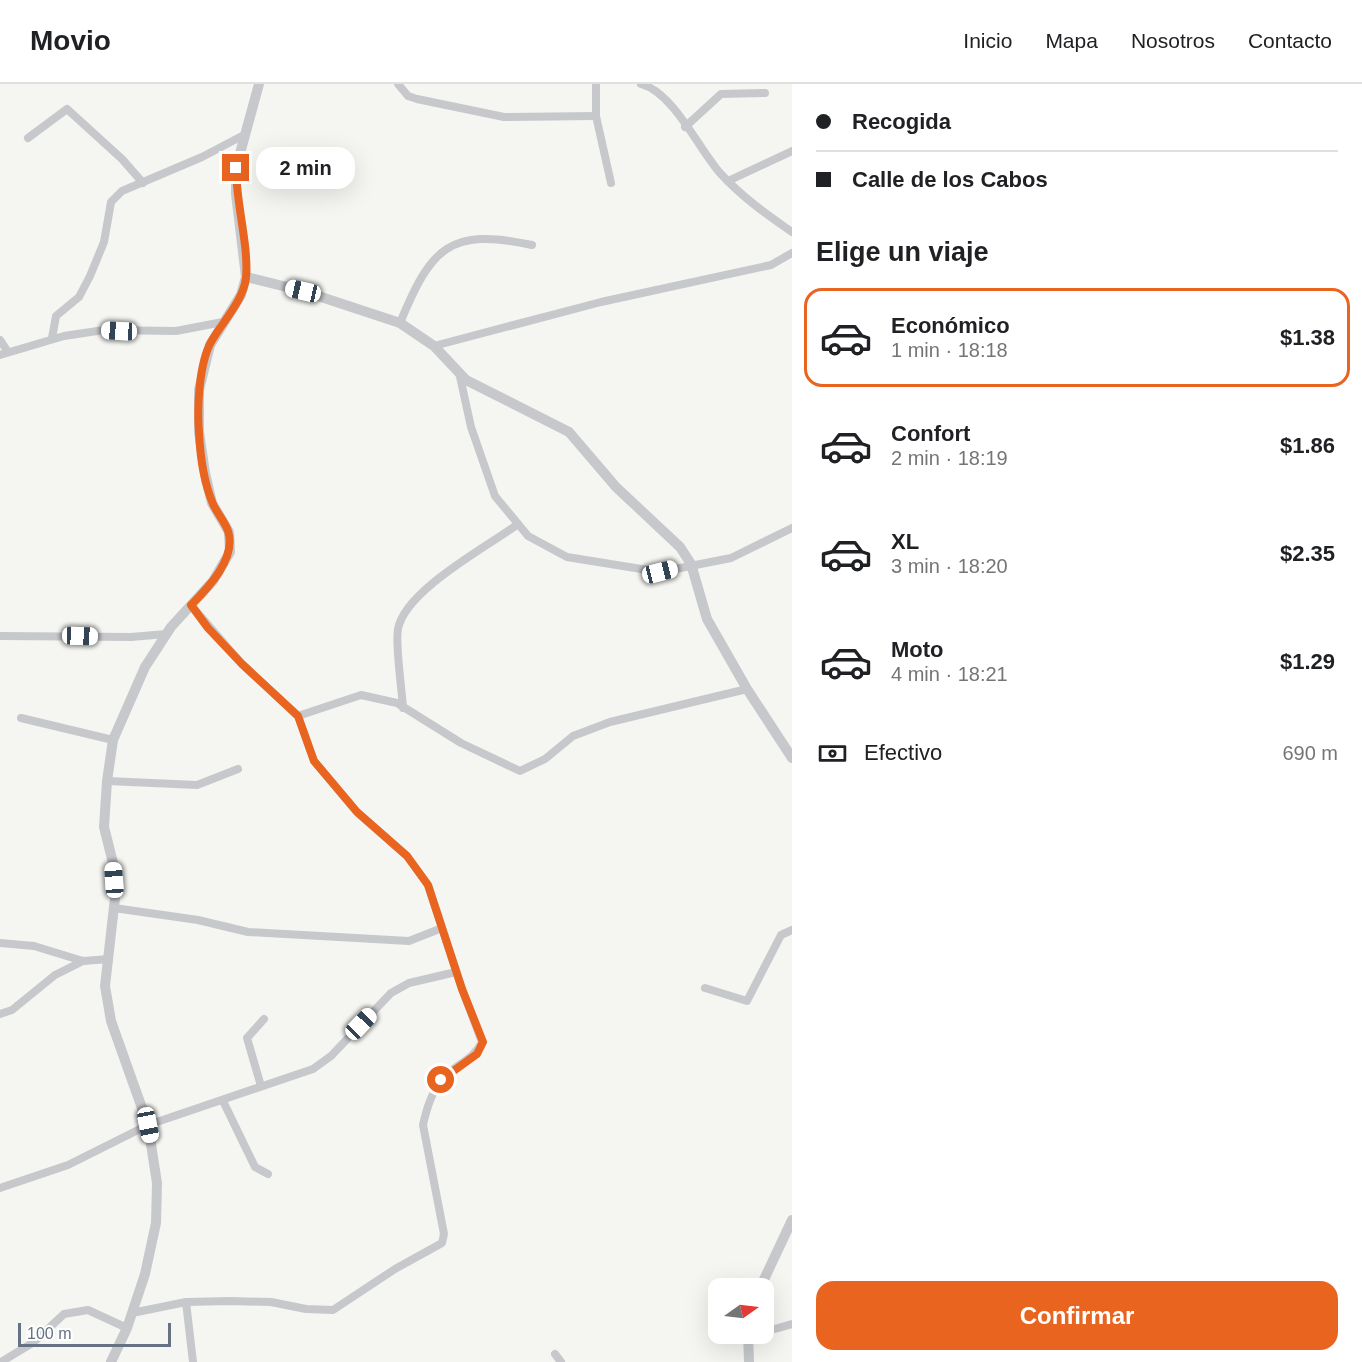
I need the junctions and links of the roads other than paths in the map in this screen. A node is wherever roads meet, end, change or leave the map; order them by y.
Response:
1 (259, 84) edge
2 (398, 84) edge
3 (597, 84) edge
4 (641, 84) edge
5 (765, 93) dead end
6 (596, 116) junction
7 (686, 127) junction
8 (244, 135) junction
9 (28, 138) dead end
10 (792, 151) edge
11 (728, 181) junction
12 (142, 183) junction
13 (610, 183) dead end
14 (792, 232) edge
15 (532, 245) dead end
16 (792, 253) edge
17 (246, 277) junction
18 (223, 322) junction
19 (400, 323) junction
20 (52, 338) junction
21 (0, 340) edge
22 (434, 346) junction
23 (4, 354) edge
24 (459, 372) junction
25 (518, 524) junction
26 (792, 528) edge
27 (691, 564) junction
28 (191, 605) junction
29 (166, 634) junction
30 (0, 636) edge
31 (747, 689) junction
32 (403, 708) junction
33 (298, 716) junction
34 (21, 718) dead end
35 (113, 740) junction
36 (792, 758) edge
37 (238, 769) dead end
38 (107, 780) junction
39 (114, 908) junction
40 (442, 928) junction
41 (792, 930) edge
42 (0, 943) edge
43 (109, 959) junction
44 (83, 961) junction
45 (456, 972) junction
46 (705, 988) dead end
47 (0, 1014) edge
48 (264, 1019) dead end
49 (261, 1086) junction
50 (223, 1101) junction
51 (148, 1125) junction
52 (268, 1174) dead end
53 (0, 1188) edge
54 (792, 1220) edge
55 (765, 1278) edge
56 (186, 1302) junction
57 (132, 1313) junction
58 (792, 1324) edge
59 (127, 1328) junction
60 (774, 1329) edge
61 (748, 1344) edge
62 (555, 1354) dead end
63 (1, 1362) edge
64 (111, 1362) edge
65 (193, 1362) edge
66 (561, 1362) edge
67 (749, 1362) edge

1 - 8 street
2 - 6 street
3 - 6 street
4 - 7 street
5 - 7 street
6 - 13 street
7 - 11 street
8 - 12 street
8 - 17 street
9 - 12 street
10 - 11 street
11 - 14 street
12 - 20 street
15 - 19 street
16 - 22 street
17 - 18 street
17 - 19 street
18 - 20 street
18 - 28 street
19 - 22 street
20 - 23 street
21 - 23 street
22 - 24 street
24 - 25 street
24 - 27 street
25 - 27 street
25 - 32 street
26 - 27 street
27 - 31 street
28 - 29 street
28 - 33 street
29 - 30 street
29 - 35 street
31 - 32 street
31 - 36 street
32 - 33 street
33 - 40 street
34 - 35 street
35 - 38 street
37 - 38 street
38 - 39 street
39 - 40 street
39 - 43 street
40 - 45 street
41 - 46 street
42 - 44 street
43 - 44 street
43 - 51 street
44 - 47 street
45 - 49 street
45 - 56 street
48 - 49 street
49 - 50 street
50 - 51 street
50 - 52 street
51 - 53 street
51 - 57 street
54 - 55 street
56 - 57 street
56 - 65 street
57 - 59 street
58 - 60 street
59 - 63 street
59 - 64 street
61 - 67 street
62 - 66 street

